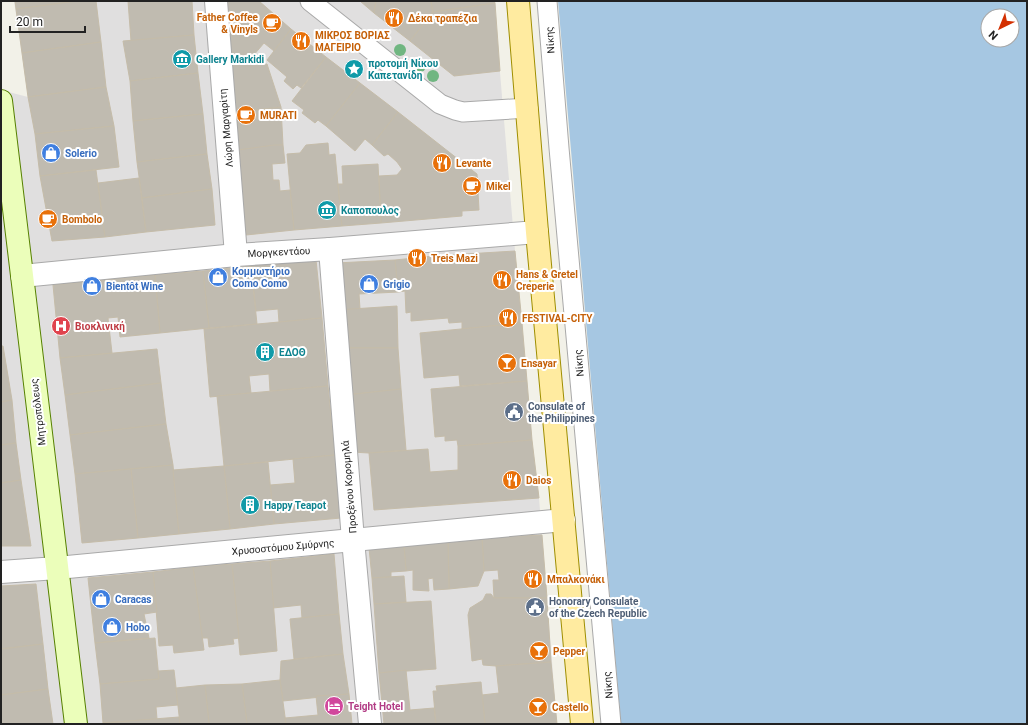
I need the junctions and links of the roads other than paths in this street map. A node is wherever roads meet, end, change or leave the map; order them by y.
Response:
1 (216, 1) edge
2 (310, 1) edge
3 (518, 1) edge
4 (547, 1) edge
5 (1, 101) edge
6 (528, 108) junction
7 (537, 232) junction
8 (330, 249) junction
9 (236, 255) junction
10 (22, 276) junction
11 (564, 520) junction
12 (353, 540) junction
13 (57, 568) junction
14 (1, 572) edge
15 (76, 724) edge
16 (370, 724) edge
17 (582, 724) edge
18 (611, 724) edge

1 - 9 street, Λώρη Μαργαρίτη
2 - 6 street
3 - 6 main road
4 - 18 street, Νίκης
5 - 10 main road, Μητροπόλεως
6 - 7 main road
7 - 8 street, Μοργκεντάου
7 - 11 main road
8 - 9 street, Μοργκεντάου
8 - 12 street, Προξένου Κορομηλά
9 - 10 street, Μοργκεντάου
10 - 13 main road, Μητροπόλεως
11 - 12 street, Χρυσοστόμου Σμύρνης
11 - 17 main road
12 - 13 street, Χρυσοστόμου Σμύρνης
12 - 16 street, Προξένου Κορομηλά
13 - 14 street, Χρυσοστόμου Σμύρνης
13 - 15 main road, Μητροπόλεως

